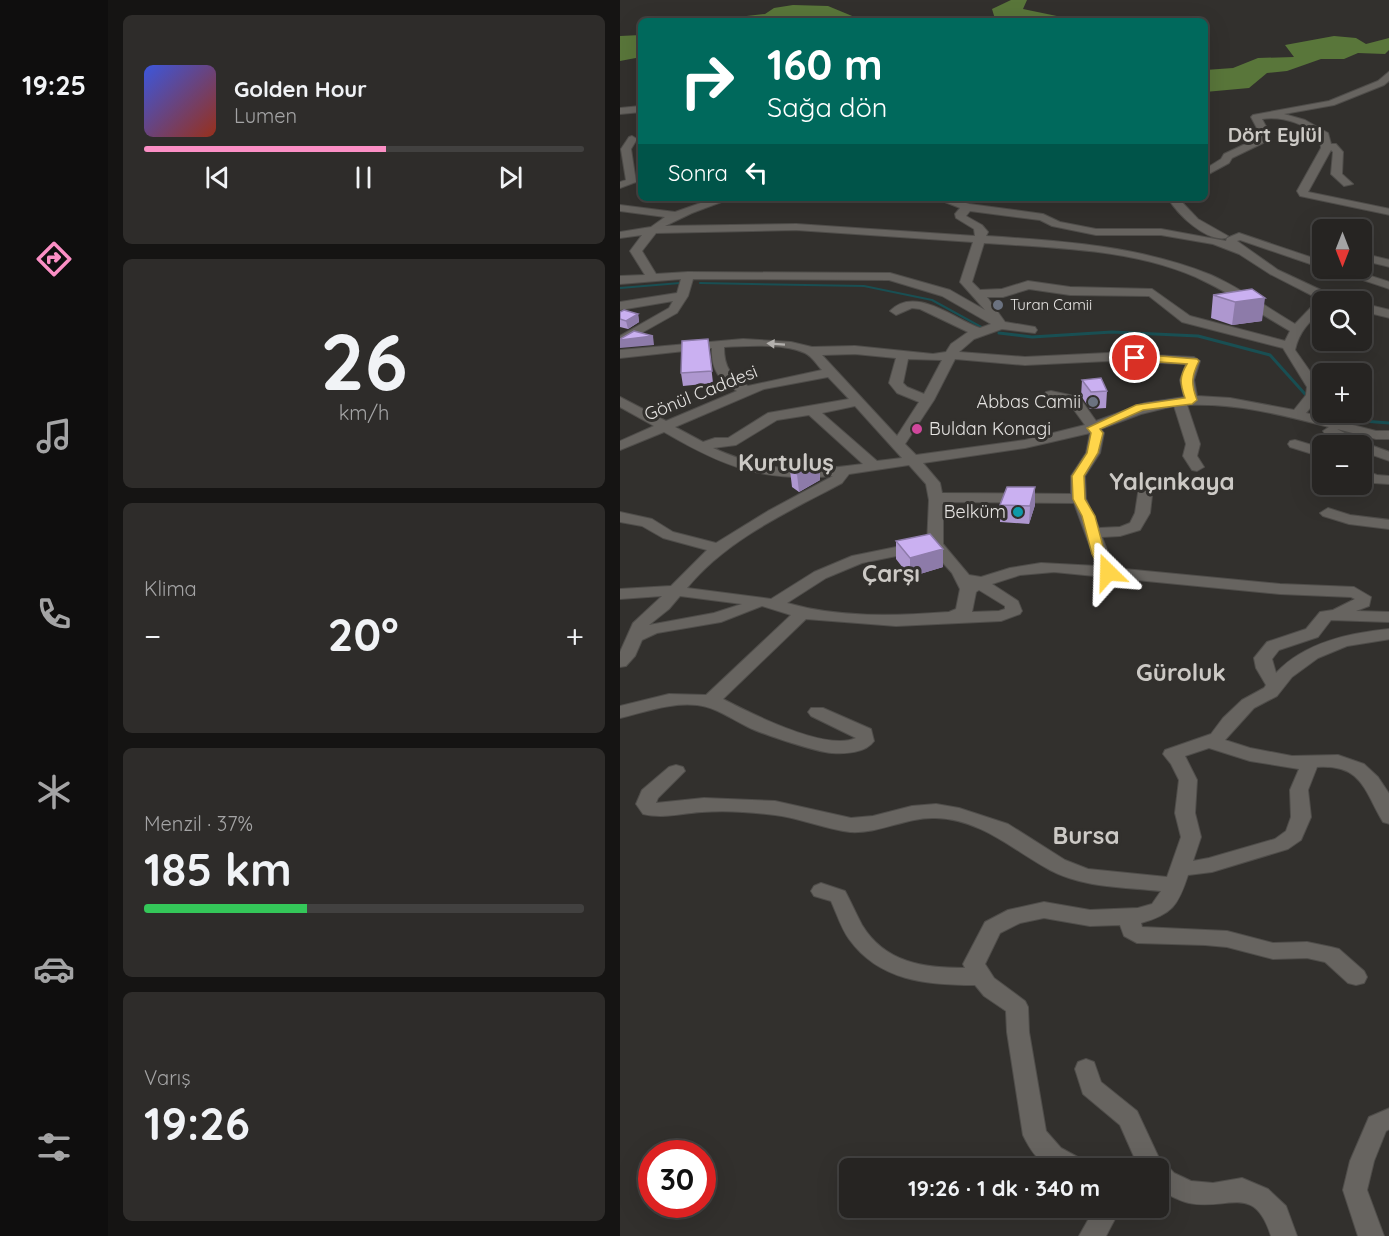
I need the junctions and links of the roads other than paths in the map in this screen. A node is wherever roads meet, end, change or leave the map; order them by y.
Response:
1 (1390, 74) edge
2 (638, 110) edge
3 (621, 111) edge
4 (1267, 115) junction
5 (620, 138) edge
6 (636, 140) edge
7 (1326, 148) junction
8 (1208, 171) edge
9 (1348, 184) dead end
10 (620, 185) edge
11 (719, 201) edge
12 (949, 201) edge
13 (1175, 201) edge
14 (967, 207) junction
15 (620, 208) edge
16 (1390, 212) edge
17 (678, 216) junction
18 (652, 230) junction
19 (620, 236) edge
20 (982, 238) junction
21 (1231, 240) junction
22 (638, 246) junction
23 (1372, 249) edge
24 (1248, 253) junction
25 (1390, 253) edge
26 (1372, 259) edge
27 (1312, 261) edge
28 (1390, 264) edge
29 (688, 275) junction
30 (652, 277) junction
31 (1362, 279) edge
32 (620, 280) edge
33 (1390, 286) edge
34 (976, 294) junction
35 (1312, 294) edge
36 (682, 296) junction
37 (620, 306) edge
38 (1372, 310) edge
39 (896, 311) dead end
40 (1312, 312) edge
41 (1390, 314) edge
42 (1001, 325) junction
43 (1295, 329) junction
44 (1031, 330) dead end
45 (981, 333) junction
46 (620, 341) edge
47 (718, 345) junction
48 (1289, 346) junction
49 (812, 351) junction
50 (620, 354) edge
51 (903, 355) junction
52 (950, 355) junction
53 (832, 372) junction
54 (747, 391) junction
55 (1051, 395) dead end
56 (927, 400) junction
57 (1186, 400) junction
58 (620, 401) edge
59 (858, 401) junction
60 (812, 411) junction
61 (1297, 415) junction
62 (665, 426) junction
63 (1092, 428) junction
64 (1338, 435) edge
65 (1390, 435) edge
66 (1295, 444) dead end
67 (898, 445) junction
68 (620, 446) edge
69 (703, 447) junction
70 (1312, 450) edge
71 (1372, 450) edge
72 (1390, 457) edge
73 (907, 461) junction
74 (874, 466) junction
75 (1197, 466) dead end
76 (846, 469) junction
77 (1372, 478) edge
78 (1390, 480) edge
79 (1146, 487) dead end
80 (935, 497) junction
81 (1079, 499) junction
82 (1328, 513) dead end
83 (620, 517) edge
84 (1390, 525) edge
85 (1094, 533) junction
86 (935, 545) junction
87 (718, 548) junction
88 (1108, 572) junction
89 (973, 586) junction
90 (674, 591) junction
91 (620, 594) edge
92 (767, 603) junction
93 (801, 614) junction
94 (1326, 615) junction
95 (1390, 616) edge
96 (953, 617) junction
97 (1390, 634) edge
98 (635, 638) junction
99 (620, 662) edge
100 (1275, 684) junction
101 (709, 702) junction
102 (620, 712) edge
103 (817, 712) dead end
104 (1210, 741) junction
105 (1306, 762) junction
106 (676, 771) dead end
107 (1390, 817) edge
108 (1177, 876) junction
109 (821, 891) dead end
110 (1130, 917) junction
111 (1356, 977) dead end
112 (979, 978) junction
113 (1086, 1069) dead end
114 (1390, 1118) edge
115 (1056, 1158) edge
116 (1147, 1158) edge
117 (1169, 1183) edge
118 (1103, 1218) edge
119 (1092, 1236) edge
120 (1284, 1236) edge
121 (1371, 1236) edge

1 - 4 street
2 - 3 street
4 - 7 street
4 - 8 street
5 - 6 street
6 - 10 street
7 - 9 street
7 - 16 street
11 - 17 street
12 - 14 street
13 - 21 street
14 - 20 street
14 - 24 street
15 - 17 street
17 - 18 street
18 - 19 street
18 - 20 street
18 - 22 street
19 - 22 street
20 - 34 street
20 - 43 street
21 - 24 street
21 - 27 street
22 - 30 street
23 - 25 street
24 - 35 street
26 - 28 street
29 - 30 street
29 - 36 street
29 - 42 street
30 - 32 street
31 - 33 street
34 - 42 street
34 - 48 street
36 - 37 street
36 - 46 street
38 - 41 street
39 - 45 street
40 - 43 street
42 - 44 street
42 - 45 street
43 - 48 street
45 - 52 street
49 -> 47 street
47 - 50 street
47 - 54 street
48 - 61 street
49 - 51 street
49 - 53 street
51 - 52 street
51 - 56 street
52 - 56 street
52 - 57 street
53 - 54 street, Gönül Caddesi
53 - 59 street
54 - 62 street, Gönül Caddesi
55 - 63 street
56 - 67 street
57 - 61 street
57 - 63 street
57 - 75 street
58 - 62 street
59 - 60 street
59 - 67 street
60 - 69 street
60 - 74 street
61 - 64 street
61 - 65 street
62 - 68 street, Gönül Caddesi
62 - 69 street
63 - 73 street
63 - 81 street
66 - 70 street
67 - 73 street
69 - 76 street
71 - 72 street
73 - 74 street
73 - 80 street
74 - 76 street
76 - 87 street
77 - 78 street
79 - 85 street
80 - 81 street
80 - 86 street
81 - 85 street
82 - 84 street
83 - 87 street
85 - 88 street
86 - 89 street
86 - 92 street
87 - 90 street
88 - 89 street
88 - 94 street
89 - 96 street
89 - 96 street
90 - 91 street
90 - 92 street
90 - 98 street
92 - 93 street
92 - 98 street
93 - 96 street
93 - 101 street
94 - 95 street
94 - 100 street
97 - 100 street
98 - 99 street
100 - 104 street
101 - 102 street
101 - 103 street
104 - 105 street
104 - 108 street
105 - 107 street
105 - 108 street
106 - 108 street
108 - 110 street
109 - 112 street
110 - 111 street
110 - 112 street
112 - 115 street
113 - 116 street
114 - 121 street
117 - 120 street
118 - 119 street

